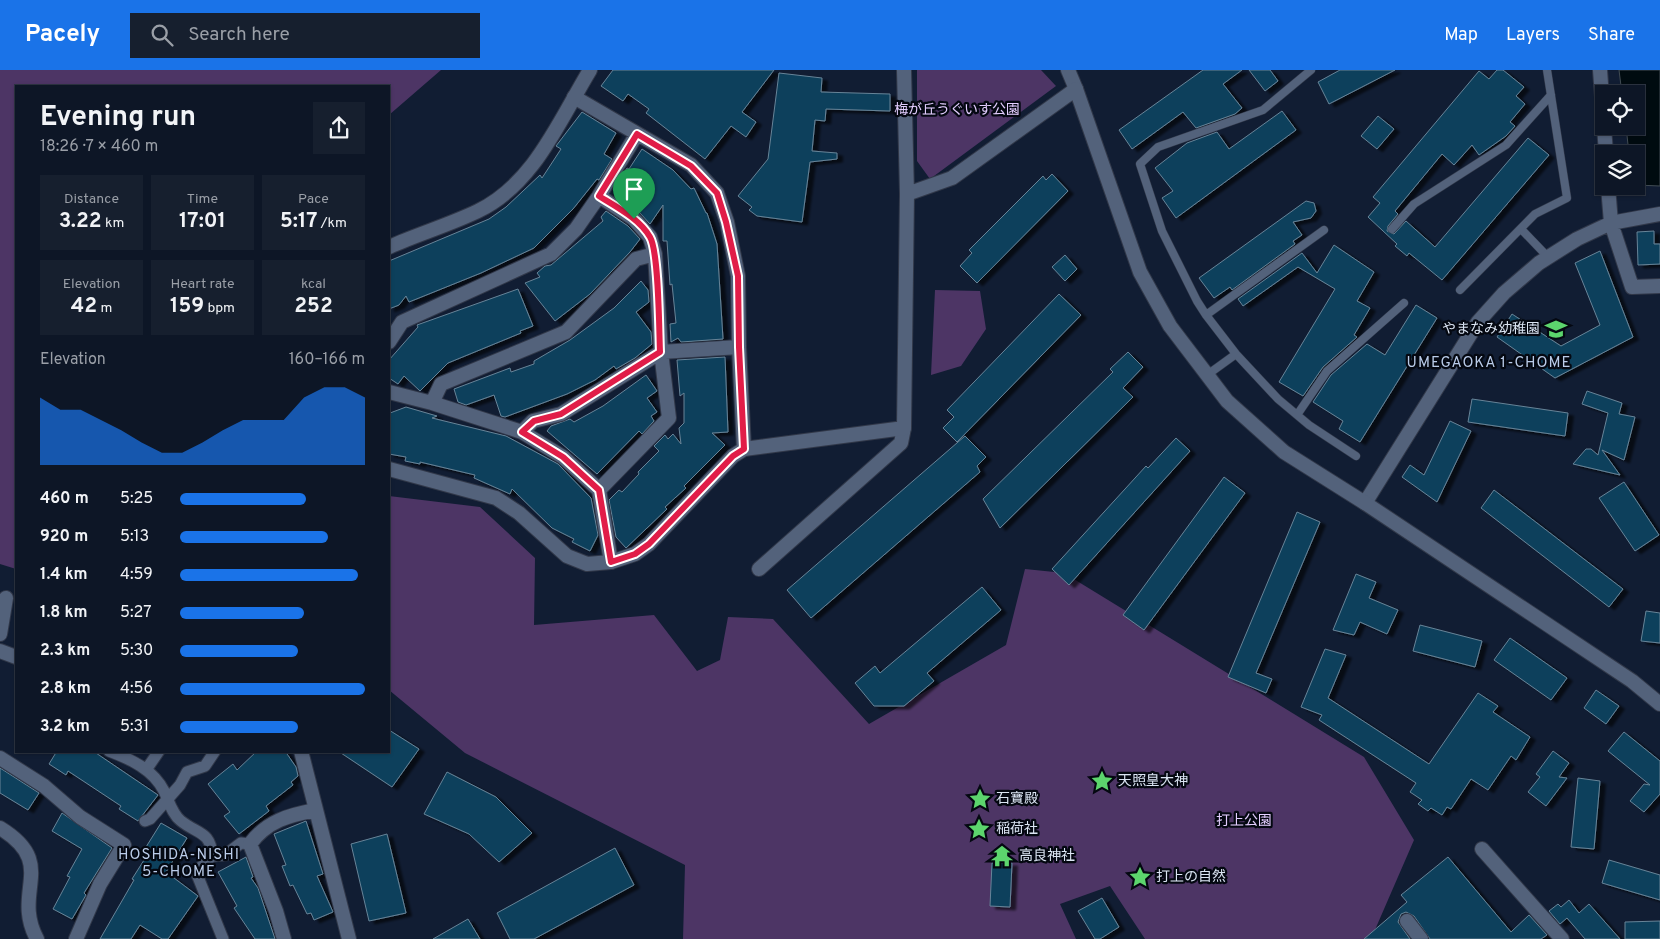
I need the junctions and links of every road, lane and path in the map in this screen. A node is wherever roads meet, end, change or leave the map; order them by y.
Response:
1 (590, 70) edge
2 (904, 70) edge
3 (1068, 70) edge
4 (1311, 70) edge
5 (1547, 70) edge
6 (1600, 70) edge
7 (1601, 85) edge
8 (1076, 89) junction
9 (1551, 95) junction
10 (574, 96) junction
11 (637, 134) junction
12 (908, 194) junction
13 (1609, 195) edge
14 (599, 196) junction
15 (1660, 214) edge
16 (1611, 223) junction
17 (1392, 229) dead end
18 (1324, 230) dead end
19 (1522, 230) junction
20 (390, 247) edge
21 (654, 254) junction
22 (1548, 257) junction
23 (1660, 286) edge
24 (1460, 290) dead end
25 (1404, 303) dead end
26 (1206, 315) junction
27 (390, 340) edge
28 (739, 347) junction
29 (660, 352) junction
30 (1236, 354) junction
31 (1207, 375) junction
32 (390, 392) edge
33 (432, 402) junction
34 (1297, 415) junction
35 (904, 428) junction
36 (522, 432) junction
37 (744, 449) junction
38 (1356, 456) dead end
39 (390, 469) edge
40 (599, 490) junction
41 (1365, 503) junction
42 (611, 562) junction
43 (759, 569) dead end
44 (7, 599) edge
45 (0, 634) edge
46 (0, 652) edge
47 (15, 657) edge
48 (1660, 704) edge
49 (115, 753) edge
50 (158, 753) edge
51 (214, 753) edge
52 (302, 753) edge
53 (0, 758) edge
54 (146, 770) junction
55 (167, 798) junction
56 (316, 810) junction
57 (145, 821) dead end
58 (0, 828) edge
59 (250, 844) junction
60 (1482, 849) dead end
61 (212, 856) junction
62 (1407, 921) dead end
63 (37, 939) edge
64 (76, 939) edge
65 (223, 939) edge
66 (284, 939) edge
67 (349, 939) edge
68 (1421, 939) edge
69 (1562, 939) edge

1 - 10 street
2 - 12 street
3 - 8 street
4 - 26 lane
5 - 9 lane
6 - 7 street
8 - 12 street
8 - 31 street
9 - 17 lane
9 - 19 lane
10 - 11 street
10 - 20 street
11 - 14 street
11 - 28 street
12 - 35 street
13 - 16 street
14 - 21 street
14 - 27 street
15 - 16 street
16 - 22 street
16 - 23 street
18 - 26 lane
19 - 22 lane
19 - 24 lane
21 - 29 street
21 - 33 street
22 - 41 street
25 - 34 lane
26 - 30 lane
28 - 29 street
28 - 37 street
29 - 36 street
29 - 40 street
30 - 31 lane
30 - 34 lane
31 - 41 street
32 - 33 street
33 - 36 street
34 - 38 lane
35 - 37 street
35 - 43 street
36 - 40 street
37 - 42 street
39 - 42 street
40 - 42 street
41 - 48 street
44 - 45 street
46 - 47 street
49 - 54 street
50 - 54 street
51 - 55 street
52 - 56 street
53 - 64 street
54 - 55 street
55 - 57 street
55 - 61 street
56 - 59 street
56 - 67 street
58 - 63 street
59 - 61 street
59 - 66 street
60 - 69 street
61 - 65 street
62 - 68 street

